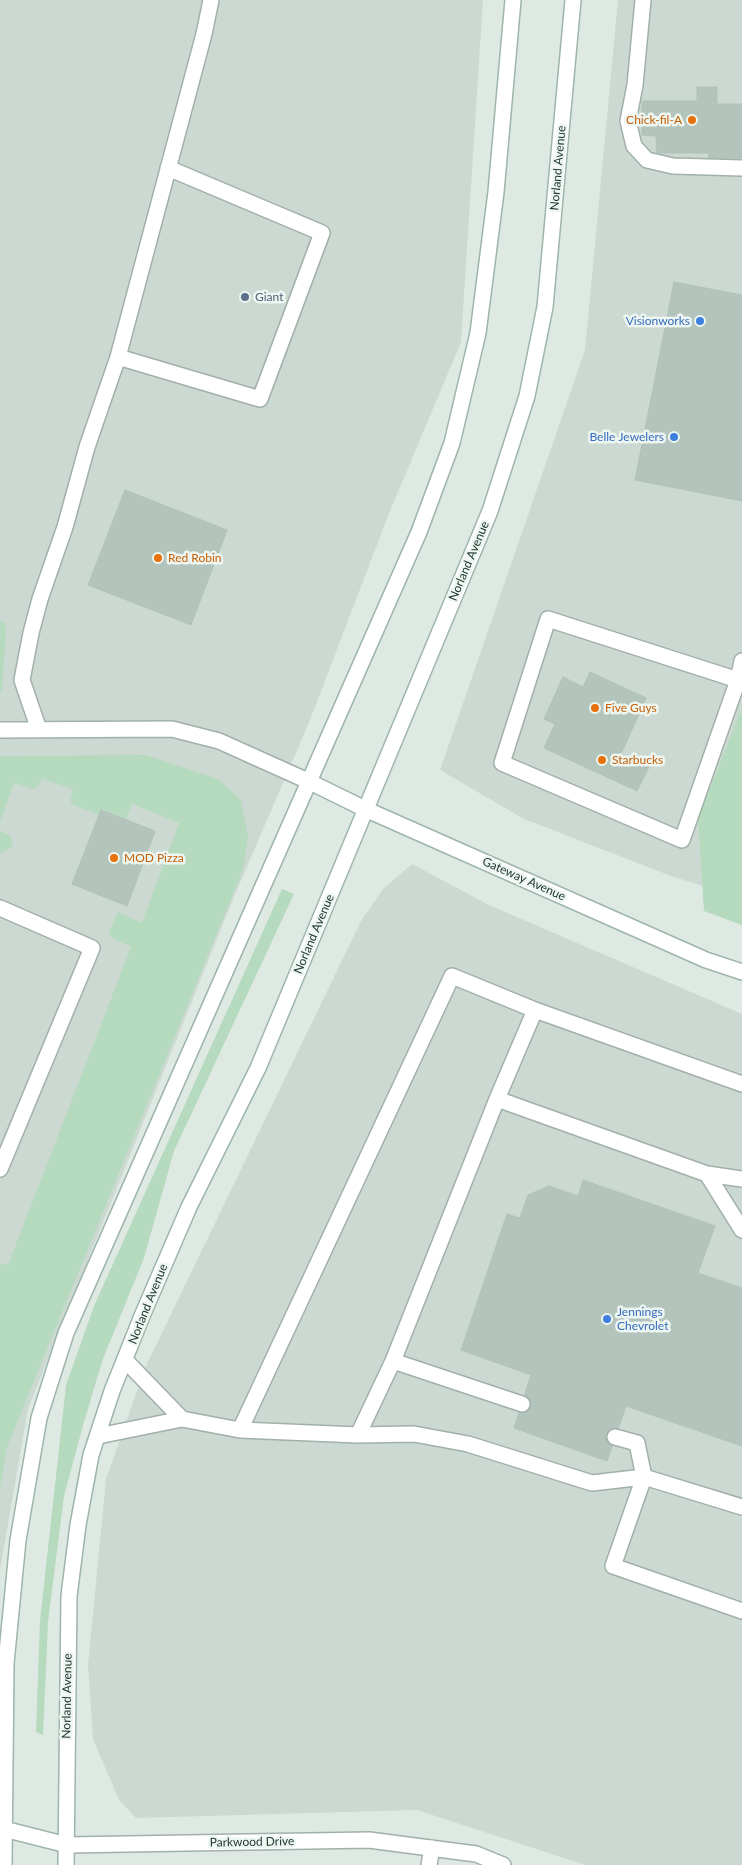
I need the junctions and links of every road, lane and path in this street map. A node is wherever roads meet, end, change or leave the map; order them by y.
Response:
1 (211, 0) edge
2 (514, 0) edge
3 (574, 0) edge
4 (643, 0) edge
5 (168, 168) junction
6 (742, 168) edge
7 (118, 357) junction
8 (742, 661) edge
9 (740, 681) edge
10 (0, 730) edge
11 (38, 730) junction
12 (308, 781) junction
13 (365, 809) junction
14 (0, 908) edge
15 (742, 972) edge
16 (535, 1010) junction
17 (742, 1084) edge
18 (497, 1099) junction
19 (0, 1169) edge
20 (708, 1174) junction
21 (742, 1179) edge
22 (742, 1230) edge
23 (125, 1360) junction
24 (393, 1361) junction
25 (522, 1404) dead end
26 (182, 1419) junction
27 (240, 1430) junction
28 (98, 1436) junction
29 (358, 1436) junction
30 (615, 1437) dead end
31 (644, 1477) junction
32 (742, 1507) edge
33 (742, 1610) edge
34 (2, 1829) edge
35 (66, 1845) junction
36 (432, 1848) junction
37 (4, 1865) edge
38 (66, 1865) edge
39 (429, 1865) edge
40 (503, 1865) edge

1 - 5 main road
2 - 12 main road
3 - 13 main road, Norland Avenue
4 - 6 main road
5 - 7 main road
5 - 7 main road
7 - 11 main road
8 - 9 main road
9 - 9 main road
10 - 11 main road, Gateway Avenue
11 - 12 main road, Gateway Avenue
12 - 13 main road, Gateway Avenue
12 - 34 main road
13 - 15 main road, Gateway Avenue
13 - 23 main road, Norland Avenue
14 - 19 main road
16 - 17 main road
16 - 18 main road
16 - 27 main road
18 - 20 main road
18 - 24 main road
20 - 21 main road
20 - 22 main road
23 - 26 main road
23 - 28 main road, Norland Avenue
24 - 25 main road
24 - 29 main road
26 - 27 main road
26 - 28 main road
27 - 29 main road
28 - 35 main road, Norland Avenue
29 - 31 main road
30 - 31 main road
31 - 32 main road
31 - 33 main road
34 - 35 main road, Parkwood Drive
34 - 37 main road
35 - 36 main road, Parkwood Drive
35 - 38 main road, Norland Avenue
36 - 39 main road
36 - 40 main road, Parkwood Drive

